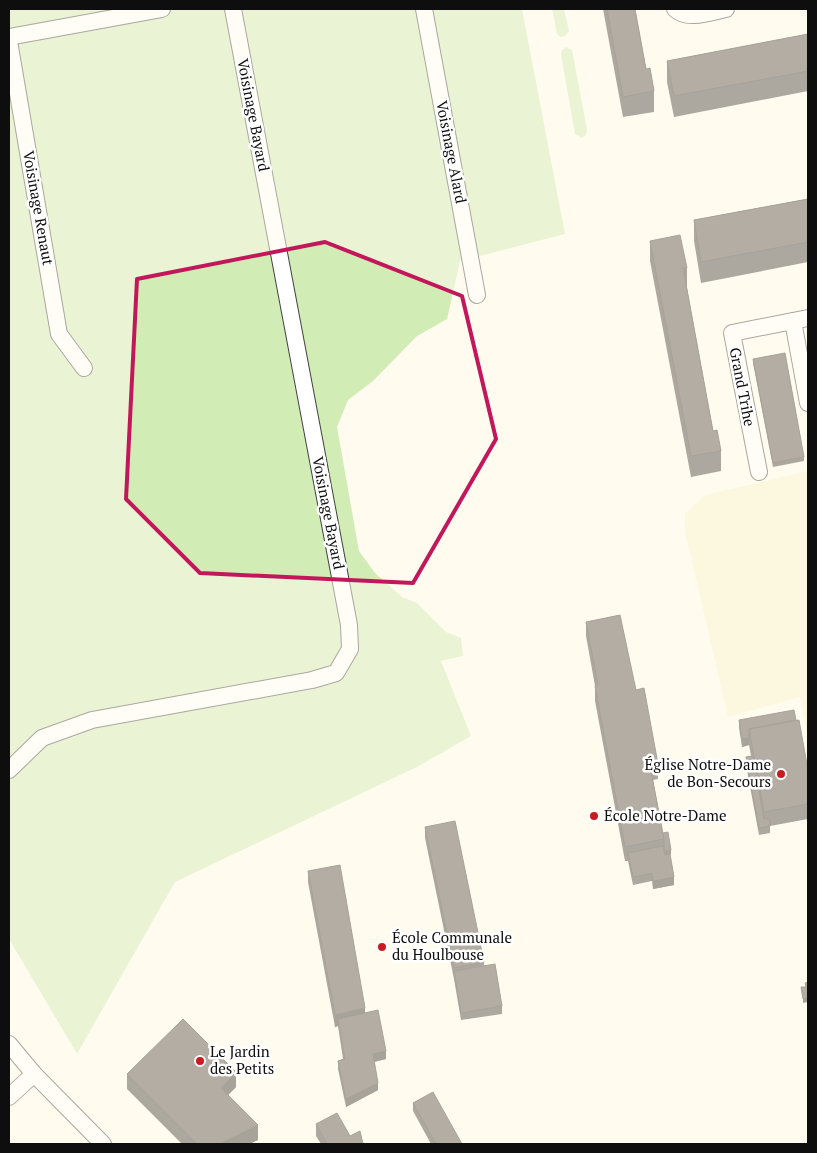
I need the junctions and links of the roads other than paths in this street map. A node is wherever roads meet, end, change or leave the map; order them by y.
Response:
1 (162, 9) edge
2 (233, 9) edge
3 (424, 9) edge
4 (675, 9) edge
5 (726, 9) edge
6 (9, 37) edge
7 (9, 41) edge
8 (477, 295) dead end
9 (801, 319) edge
10 (84, 368) dead end
11 (808, 402) edge
12 (759, 472) dead end
13 (9, 770) edge
14 (9, 1044) edge
15 (34, 1074) junction
16 (9, 1097) edge
17 (103, 1144) edge

1 - 6 street
2 - 13 street, Voisinage Bayard
3 - 8 street, Voisinage Alard
4 - 5 street
7 - 10 street, Voisinage Renaut
9 - 11 street
9 - 12 street, Grand Trihe
14 - 15 street
15 - 16 street
15 - 17 street

